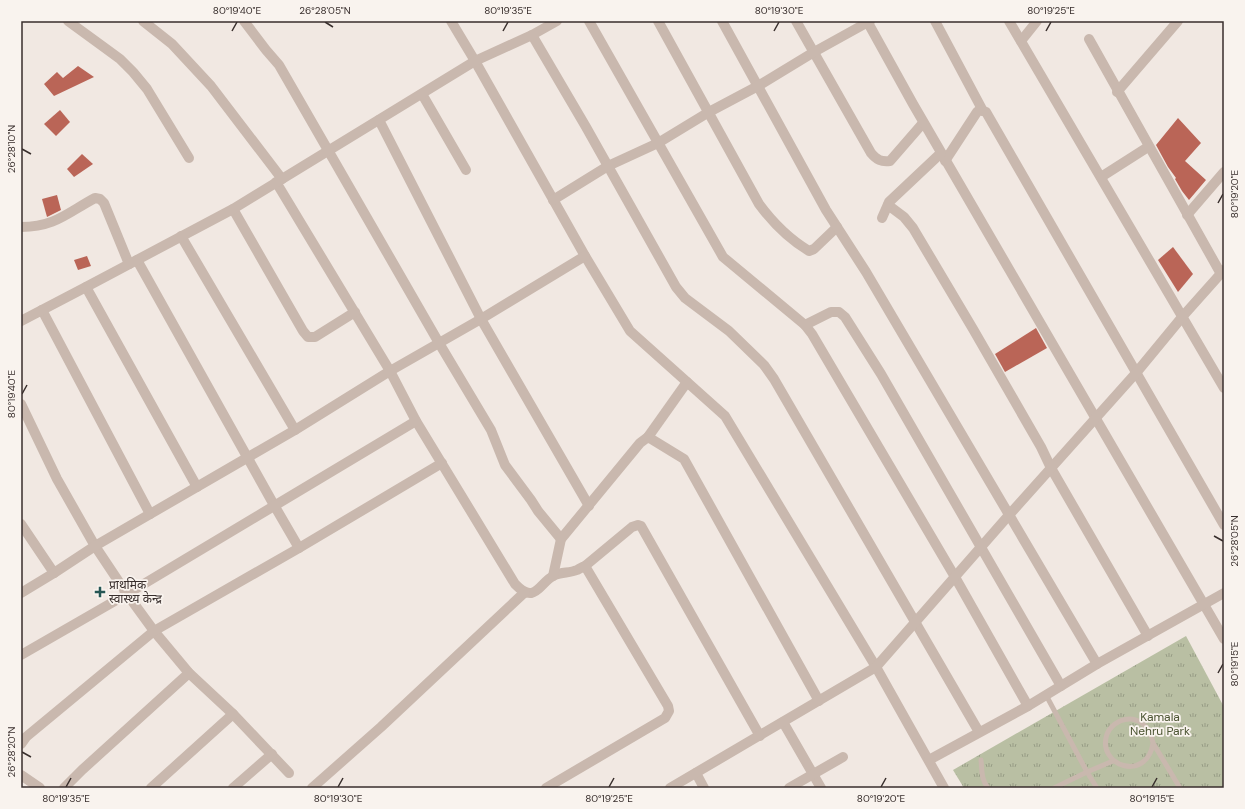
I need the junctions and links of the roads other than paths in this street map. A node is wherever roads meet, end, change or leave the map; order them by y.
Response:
1 (68, 21) edge
2 (143, 21) edge
3 (244, 21) edge
4 (451, 21) edge
5 (557, 21) edge
6 (589, 21) edge
7 (658, 21) edge
8 (722, 21) edge
9 (796, 21) edge
10 (868, 21) edge
11 (935, 21) edge
12 (1009, 21) edge
13 (1037, 21) edge
14 (1178, 21) edge
15 (532, 35) junction
16 (1089, 39) dead end
17 (1021, 41) junction
18 (814, 52) junction
19 (475, 62) junction
20 (758, 86) junction
21 (1117, 92) junction
22 (422, 94) junction
23 (983, 111) junction
24 (709, 112) junction
25 (379, 120) junction
26 (923, 123) junction
27 (658, 143) junction
28 (1148, 147) junction
29 (329, 151) junction
30 (943, 157) junction
31 (189, 158) dead end
32 (608, 166) junction
33 (466, 170) dead end
34 (1224, 172) edge
35 (1101, 177) junction
36 (279, 180) junction
37 (553, 200) junction
38 (888, 204) junction
39 (233, 209) junction
40 (1187, 214) junction
41 (882, 218) dead end
42 (21, 227) edge
43 (838, 227) junction
44 (180, 236) junction
45 (585, 256) junction
46 (133, 262) junction
47 (1222, 272) edge
48 (86, 288) junction
49 (42, 310) junction
50 (355, 312) junction
51 (1183, 316) junction
52 (481, 319) junction
53 (21, 321) edge
54 (805, 326) junction
55 (439, 343) junction
56 (390, 371) junction
57 (1136, 373) junction
58 (687, 382) junction
59 (1224, 388) edge
60 (21, 404) edge
61 (1095, 418) junction
62 (416, 421) junction
63 (295, 430) junction
64 (648, 437) junction
65 (247, 457) junction
66 (442, 463) junction
67 (1051, 468) junction
68 (197, 487) junction
69 (274, 505) junction
70 (589, 506) junction
71 (150, 514) junction
72 (1009, 515) junction
73 (21, 524) edge
74 (1224, 525) edge
75 (561, 539) junction
76 (95, 546) junction
77 (981, 547) junction
78 (299, 548) junction
79 (585, 566) junction
80 (54, 573) junction
81 (553, 576) junction
82 (955, 577) junction
83 (525, 592) junction
84 (21, 593) edge
85 (1224, 593) edge
86 (127, 594) junction
87 (1203, 604) junction
88 (915, 622) junction
89 (154, 631) junction
90 (1148, 636) junction
91 (1224, 639) edge
92 (21, 655) edge
93 (1097, 664) junction
94 (876, 667) junction
95 (189, 673) junction
96 (1061, 686) junction
97 (1046, 695) junction
98 (819, 701) junction
99 (1028, 706) junction
100 (233, 714) junction
101 (783, 722) junction
102 (979, 732) junction
103 (760, 736) junction
104 (1153, 743) junction
105 (21, 744) edge
106 (272, 754) junction
107 (843, 757) dead end
108 (929, 760) junction
109 (981, 760) dead end
110 (1114, 761) junction
111 (1087, 772) junction
112 (288, 773) dead end
113 (696, 773) junction
114 (814, 774) junction
115 (21, 775) edge
116 (40, 788) edge
117 (64, 788) edge
118 (151, 788) edge
119 (233, 788) edge
120 (312, 788) edge
121 (546, 788) edge
122 (670, 788) edge
123 (704, 788) edge
124 (789, 788) edge
125 (821, 788) edge
126 (944, 788) edge
127 (988, 788) edge
128 (1054, 788) edge
129 (1097, 788) edge
130 (1180, 788) edge

1 - 31 street
2 - 36 street
3 - 29 street
4 - 19 street
5 - 15 street
6 - 27 street
7 - 24 street
8 - 20 street
9 - 18 street
10 - 18 street
10 - 26 street
11 - 23 street
12 - 17 street
13 - 17 street
14 - 21 street
15 - 19 street
15 - 32 street
16 - 21 street
17 - 35 street
18 - 20 street
18 - 26 street
19 - 22 street
19 - 37 street
20 - 24 street
20 - 43 street
21 - 28 street
22 - 25 street
22 - 33 street
23 - 30 street
23 - 57 street
24 - 27 street
24 - 43 street
25 - 29 street
25 - 52 street
26 - 30 street
27 - 32 street
27 - 54 street
28 - 35 street
28 - 40 street
29 - 36 street
29 - 55 street
30 - 38 street
30 - 61 street
32 - 37 street
32 - 88 street
34 - 40 street
35 - 51 street
36 - 39 street
36 - 50 street
37 - 45 street
38 - 41 street
38 - 67 street
39 - 44 street
39 - 50 street
40 - 47 street
42 - 46 street
43 - 72 street
44 - 46 street
44 - 63 street
45 - 52 street
45 - 58 street
46 - 48 street
46 - 65 street
47 - 51 street
48 - 49 street
48 - 68 street
49 - 53 street
49 - 71 street
50 - 56 street
51 - 57 street
51 - 59 street
52 - 55 street
52 - 70 street
54 - 77 street
54 - 82 street
55 - 56 street
55 - 75 street
56 - 62 street
56 - 63 street
57 - 61 street
57 - 74 street
58 - 64 street
58 - 94 street
60 - 76 street
61 - 67 street
61 - 87 street
62 - 66 street
62 - 69 street
63 - 65 street
64 - 70 street
64 - 98 street
65 - 68 street
65 - 69 street
66 - 78 street
66 - 83 street
67 - 72 street
67 - 90 street
68 - 71 street
69 - 78 street
69 - 86 street
70 - 75 street
71 - 76 street
72 - 77 street
72 - 93 street
73 - 80 street
75 - 81 street
76 - 80 street
76 - 86 street
77 - 82 street
77 - 96 street
78 - 89 street
79 - 81 street
79 - 103 street
79 - 121 street
80 - 84 street
81 - 83 street
82 - 88 street
82 - 99 street
83 - 120 street
85 - 87 street
86 - 89 street
86 - 92 street
87 - 90 street
87 - 91 street
88 - 94 street
88 - 102 street
89 - 95 street
89 - 105 street
90 - 93 street
93 - 96 street
94 - 98 street
94 - 108 street
95 - 100 street
95 - 117 street
96 - 97 street
97 - 99 street
97 - 111 lane
98 - 101 street
99 - 102 street
100 - 106 street
100 - 118 street
101 - 103 street
101 - 114 street
102 - 108 street
103 - 113 street
104 - 110 lane
104 - 110 lane
104 - 130 lane
106 - 112 street
106 - 119 street
107 - 114 street
108 - 126 street
109 - 127 lane
110 - 111 lane
111 - 128 lane
111 - 129 lane
113 - 122 street
113 - 123 street
114 - 124 street
114 - 125 street
115 - 116 street

